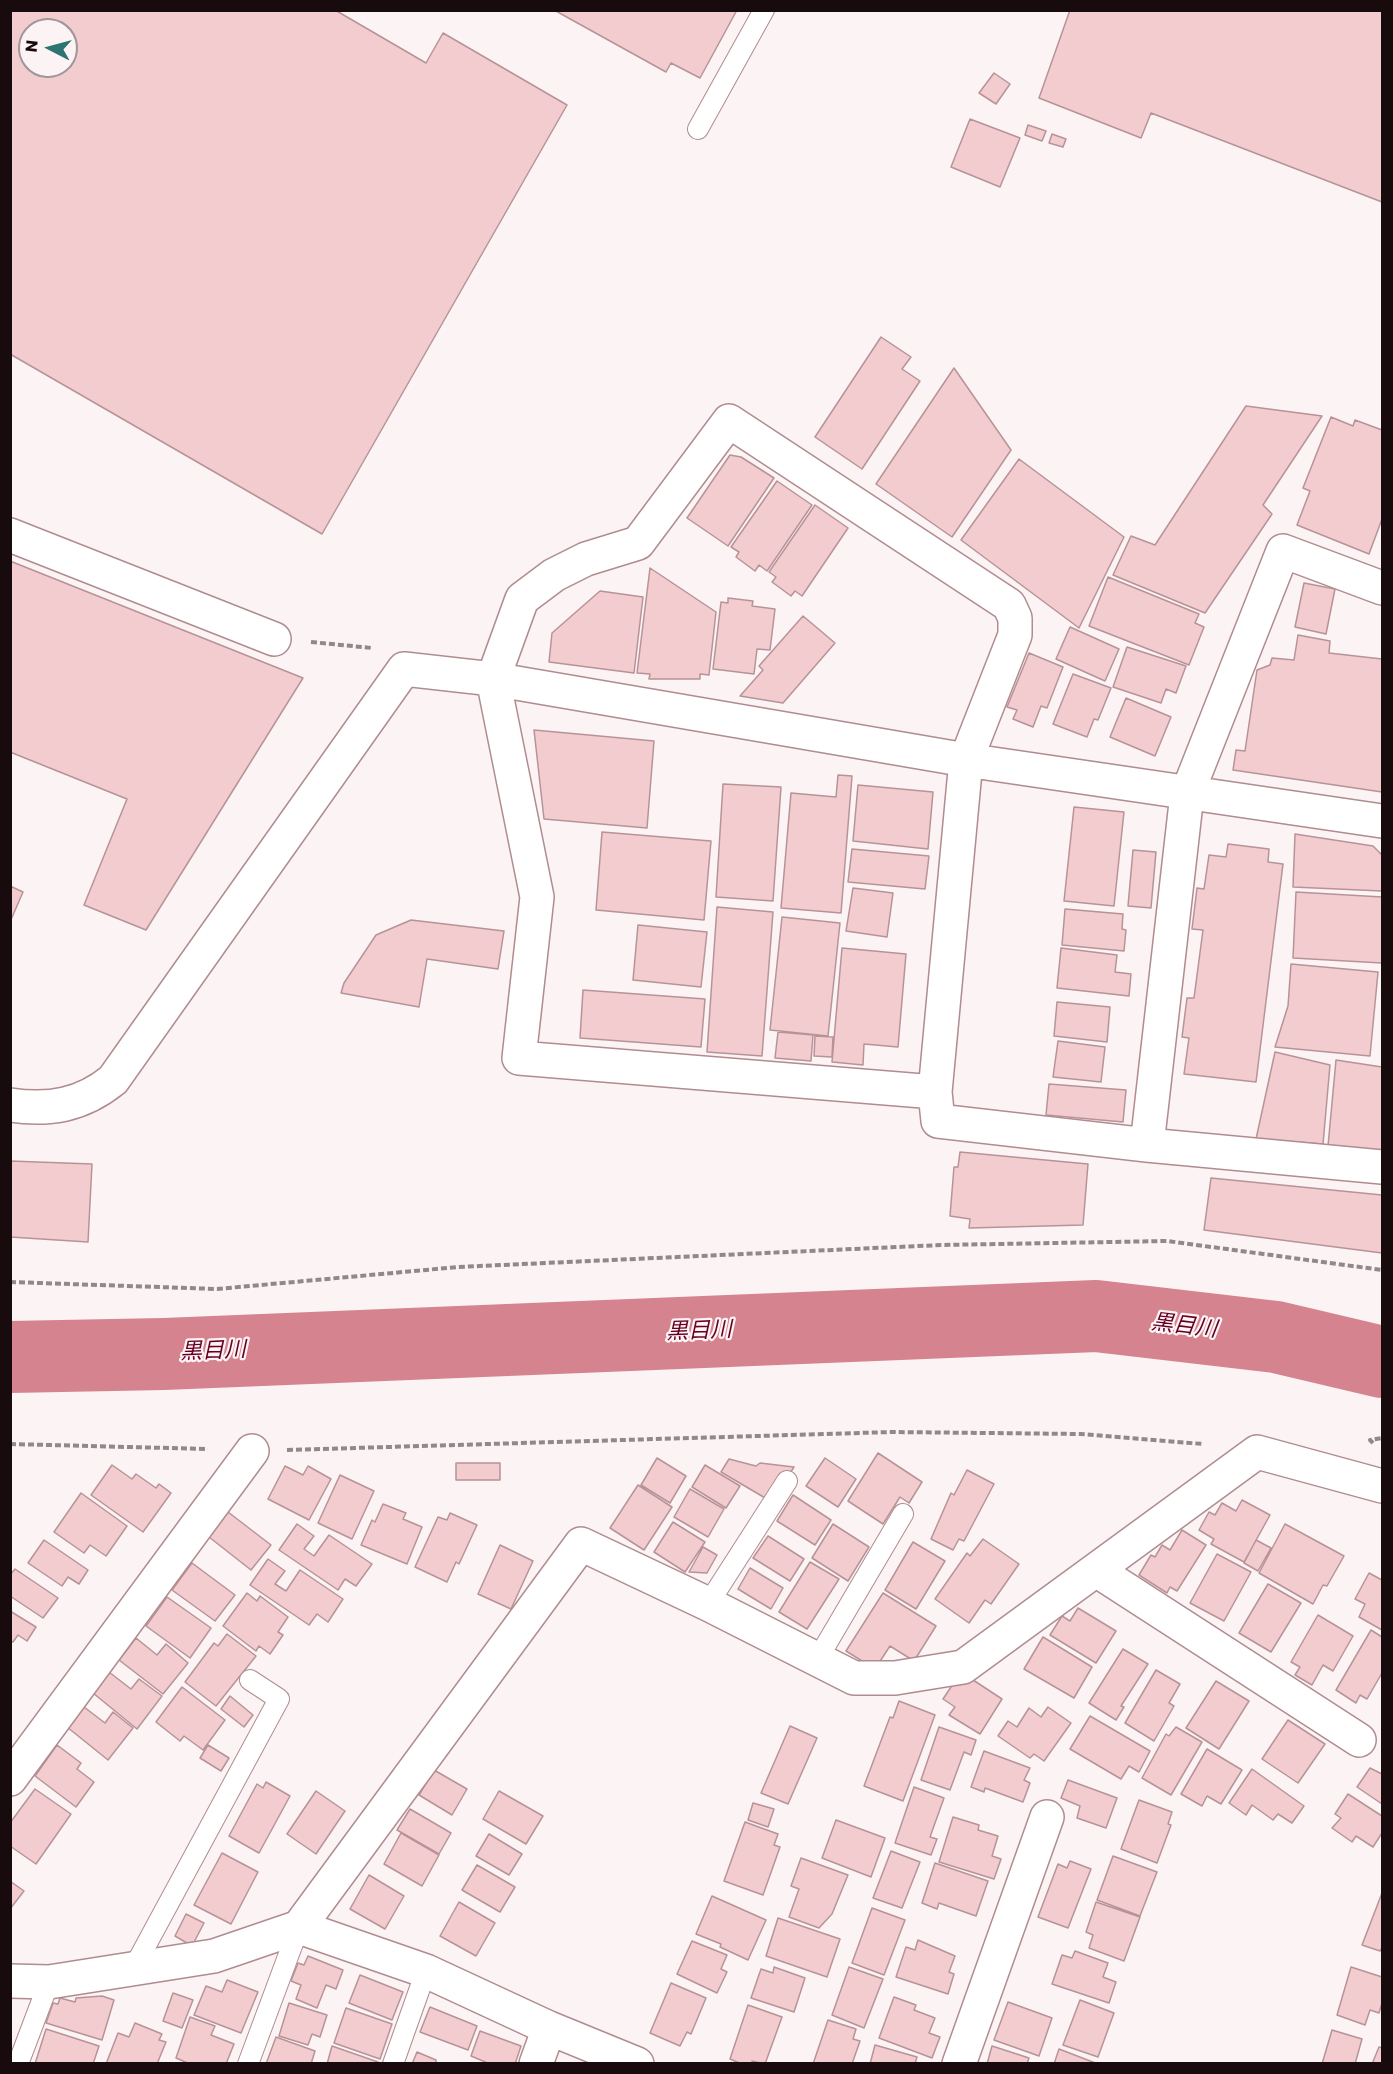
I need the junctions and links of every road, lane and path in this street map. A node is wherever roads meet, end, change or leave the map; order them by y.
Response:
1 (764, 10) edge
2 (698, 129) dead end
3 (10, 535) edge
4 (1383, 588) edge
5 (274, 639) joint
6 (404, 669) junction
7 (493, 679) junction
8 (966, 759) junction
9 (1187, 794) junction
10 (1383, 821) edge
11 (935, 1092) junction
12 (10, 1105) edge
13 (1147, 1145) junction
14 (1383, 1167) edge
15 (1383, 1270) edge
16 (10, 1282) edge
17 (10, 1444) edge
18 (252, 1450) junction
19 (1257, 1452) junction
20 (787, 1481) dead end
21 (1383, 1486) edge
22 (903, 1514) dead end
23 (1096, 1570) junction
24 (708, 1604) junction
25 (817, 1660) junction
26 (250, 1680) dead end
27 (1359, 1740) dead end
28 (10, 1779) edge
29 (1047, 1816) dead end
30 (299, 1927) junction
31 (132, 1971) junction
32 (426, 1971) junction
33 (10, 1981) edge
34 (49, 1982) junction
35 (549, 2028) junction
36 (18, 2064) edge
37 (249, 2064) edge
38 (393, 2064) edge
39 (536, 2064) edge
40 (637, 2064) edge
41 (959, 2064) edge

1 - 2 lane
3 - 5 street
4 - 9 street
5 - 6 path
6 - 7 street
6 - 12 street
7 - 8 street
7 - 8 street
7 - 11 street
8 - 9 street
8 - 11 street
9 - 10 street
9 - 13 street
11 - 13 street
13 - 14 street
15 - 16 path
17 - 18 path
18 - 19 path
18 - 28 street
19 - 21 street
19 - 23 street
20 - 24 lane
22 - 25 lane
23 - 25 street
23 - 27 street
24 - 25 street
24 - 30 street
26 - 31 lane
29 - 41 street
30 - 31 street
30 - 32 street
30 - 37 lane
31 - 34 street
32 - 35 street
32 - 38 lane
33 - 34 street
34 - 36 lane
35 - 39 street
35 - 40 street

